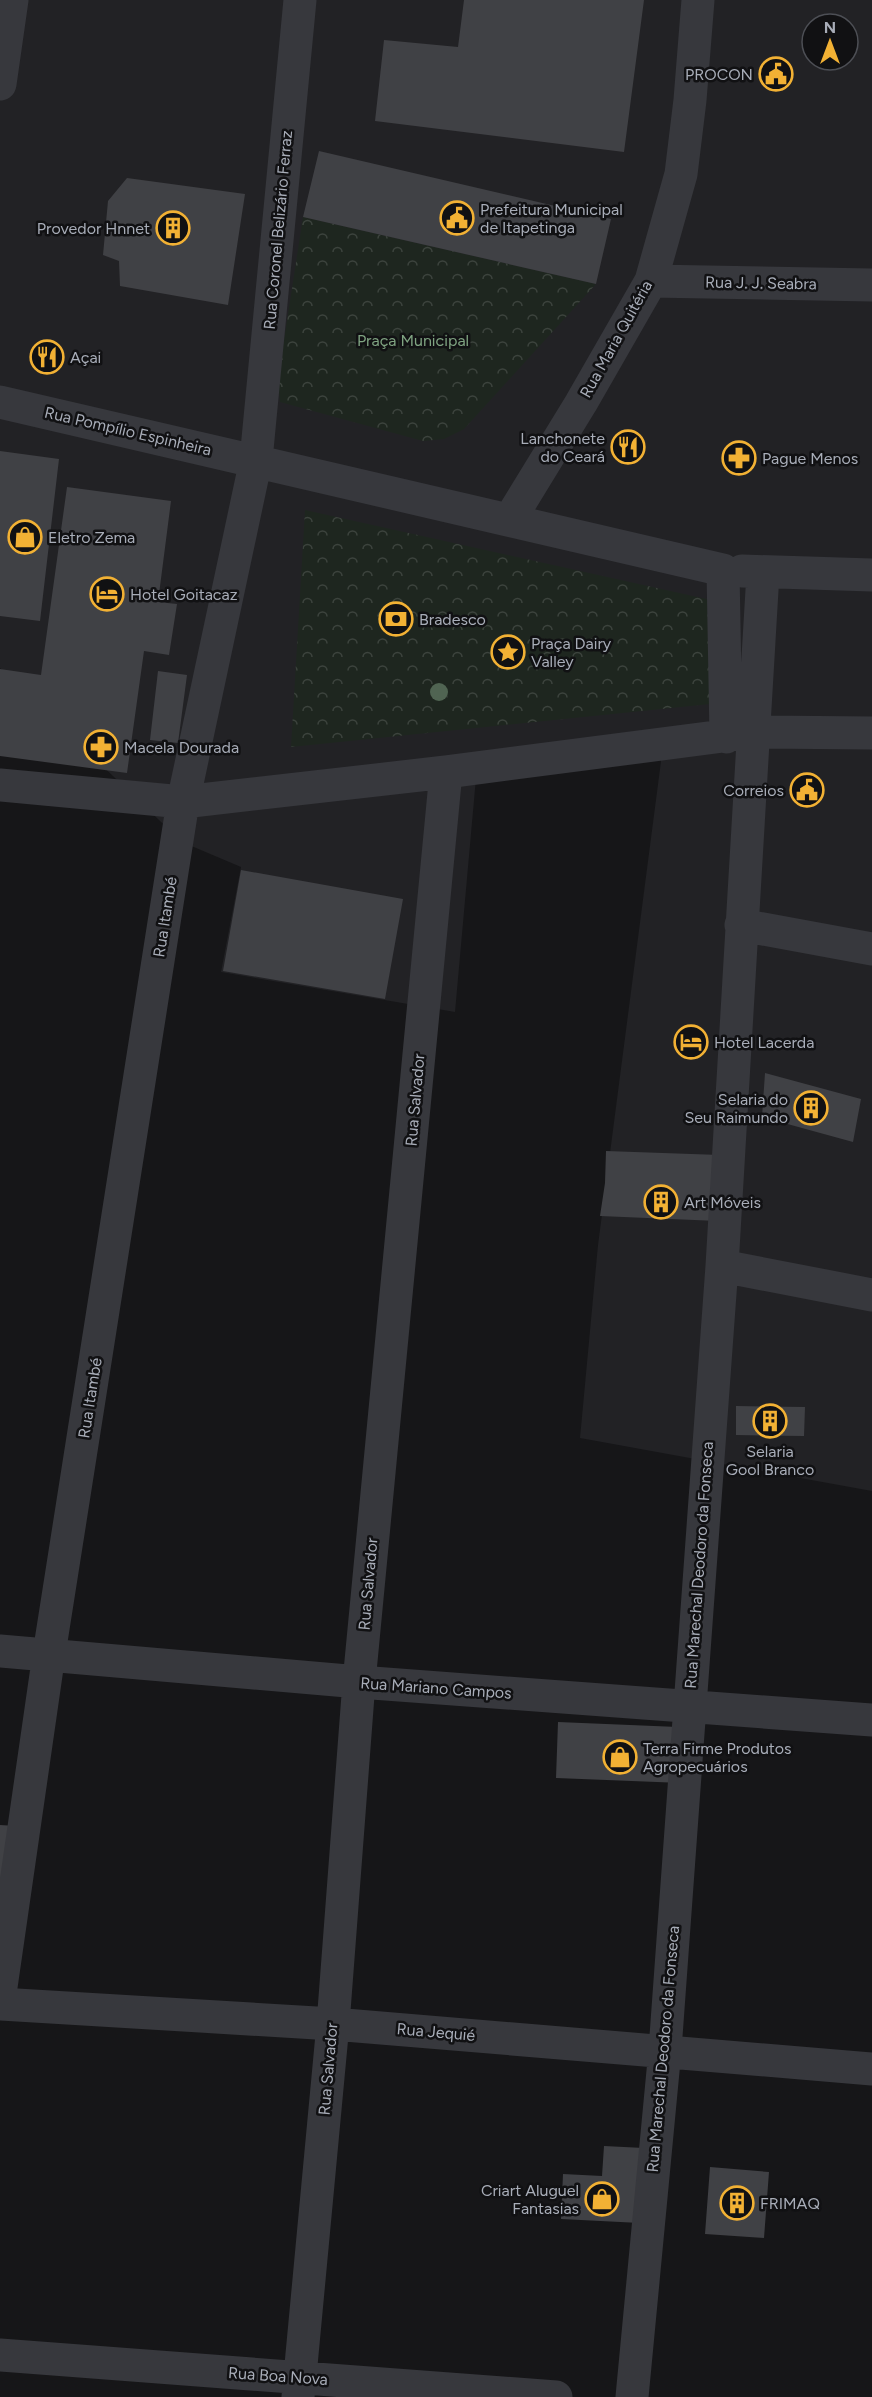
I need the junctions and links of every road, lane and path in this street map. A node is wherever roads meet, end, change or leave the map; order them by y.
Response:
1 (12, 0) edge
2 (300, 0) edge
3 (698, 0) edge
4 (0, 84) edge
5 (651, 281) junction
6 (872, 285) edge
7 (0, 402) edge
8 (256, 460) junction
9 (510, 519) junction
10 (723, 570) junction
11 (763, 573) junction
12 (872, 575) edge
13 (872, 733) edge
14 (740, 734) junction
15 (446, 772) junction
16 (0, 785) edge
17 (183, 802) junction
18 (741, 925) junction
19 (872, 950) edge
20 (722, 1266) junction
21 (872, 1295) edge
22 (0, 1651) edge
23 (49, 1654) junction
24 (359, 1682) junction
25 (688, 1707) junction
26 (872, 1720) edge
27 (0, 1994) edge
28 (0, 2004) edge
29 (333, 2024) junction
30 (665, 2050) junction
31 (872, 2069) edge
32 (0, 2355) edge
33 (298, 2387) edge
34 (556, 2397) edge
35 (632, 2397) edge

1 - 4 street
2 - 8 street, Rua Coronel Belizário Ferraz
3 - 5 street, Rua Maria Quitéria
5 - 6 street, Rua J. J. Seabra
5 - 9 street, Rua Maria Quitéria
7 - 8 street, Rua Pompílio Espinheira
8 - 9 street
8 - 17 street
9 - 10 street
10 - 11 street
10 - 14 street
11 - 12 street
11 - 14 street
13 - 14 street
14 - 15 street
14 - 18 street, Rua Marechal Deodoro da Fonseca
15 - 17 street
15 - 24 street, Rua Salvador
16 - 17 street
17 - 23 street, Rua Itambé
18 - 19 street
18 - 20 street, Rua Marechal Deodoro da Fonseca
20 - 21 street
20 - 25 street, Rua Marechal Deodoro da Fonseca
22 - 23 street, Rua Mariano Campos
23 - 24 street, Rua Mariano Campos
23 - 27 street, Rua Itambé
24 - 25 street, Rua Mariano Campos
24 - 29 street, Rua Salvador
25 - 26 street, Rua Mariano Campos
25 - 30 street, Rua Marechal Deodoro da Fonseca
28 - 29 street, Rua Jequié
29 - 30 street, Rua Jequié
29 - 33 street, Rua Salvador
30 - 31 street, Rua Jequié
30 - 35 street, Rua Marechal Deodoro da Fonseca
32 - 33 street, Rua Boa Nova
33 - 34 street, Rua Boa Nova

